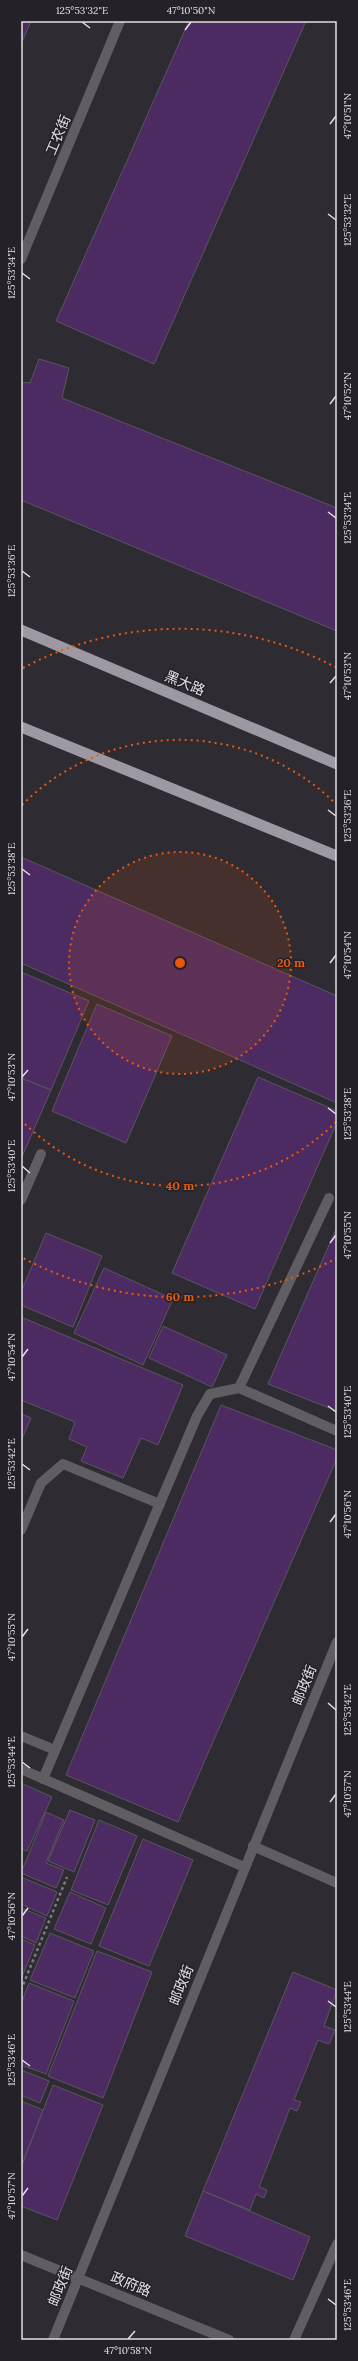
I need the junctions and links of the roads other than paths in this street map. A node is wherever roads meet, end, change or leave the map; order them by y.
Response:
1 (120, 21) edge
2 (21, 259) edge
3 (21, 630) edge
4 (21, 728) edge
5 (337, 764) edge
6 (337, 856) edge
7 (41, 1154) dead end
8 (329, 1198) dead end
9 (21, 1200) edge
10 (239, 1388) junction
11 (337, 1431) edge
12 (160, 1504) junction
13 (21, 1530) edge
14 (337, 1642) edge
15 (21, 1736) edge
16 (55, 1750) junction
17 (21, 1769) edge
18 (43, 1779) junction
19 (253, 1846) junction
20 (244, 1867) junction
21 (337, 1883) edge
22 (337, 2244) edge
23 (21, 2255) edge
24 (78, 2278) junction
25 (53, 2340) edge
26 (230, 2340) edge
27 (294, 2340) edge

1 - 2 street, 工农街
3 - 5 highway, 黑大路
4 - 6 highway
7 - 9 street
8 - 10 street
10 - 11 street
10 - 12 street
12 - 13 street
12 - 16 street
14 - 19 street, 邮政街
15 - 16 street
16 - 18 street
17 - 18 street
18 - 20 street
19 - 20 street, 邮政街
19 - 21 street
20 - 24 street, 邮政街
22 - 27 street
23 - 24 street, 政府路
24 - 25 street, 邮政街
24 - 26 street, 政府路

